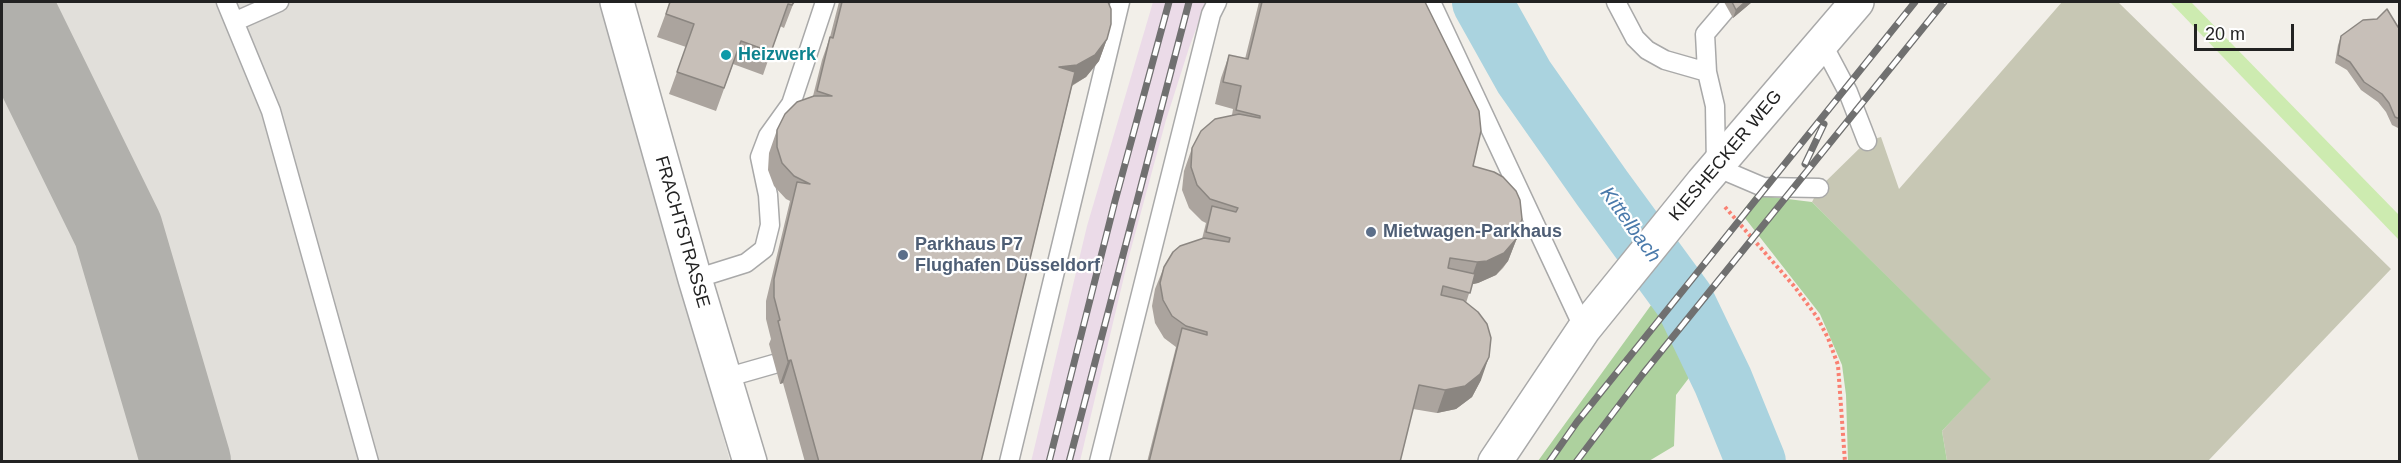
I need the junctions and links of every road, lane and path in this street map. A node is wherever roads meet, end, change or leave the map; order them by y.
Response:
1 (226, 2) edge
2 (279, 2) edge
3 (617, 2) edge
4 (825, 2) edge
5 (1120, 2) edge
6 (1217, 2) edge
7 (1431, 2) edge
8 (1616, 2) edge
9 (1857, 2) edge
10 (1720, 8) edge
11 (236, 21) junction
12 (1822, 43) junction
13 (1707, 72) junction
14 (1470, 83) junction
15 (816, 86) edge
16 (797, 87) junction
17 (1460, 112) edge
18 (1867, 141) dead end
19 (1710, 174) junction
20 (1819, 188) dead end
21 (1532, 221) junction
22 (1514, 232) edge
23 (695, 279) junction
24 (1584, 329) junction
25 (774, 364) dead end
26 (725, 378) junction
27 (369, 462) edge
28 (750, 462) edge
29 (1009, 462) edge
30 (1099, 462) edge
31 (1495, 462) edge
32 (1845, 462) edge

1 - 11 lane
2 - 11 lane
3 - 23 street, FRACHTSTRASSE
4 - 16 lane
5 - 29 lane
6 - 30 lane
7 - 14 lane
8 - 13 lane
9 - 12 street, KIESHECKER WEG
10 - 13 lane
11 - 27 lane
12 - 18 lane
12 - 19 street, KIESHECKER WEG
13 - 19 lane
14 - 17 lane
14 - 21 lane
15 - 16 lane
16 - 23 lane
19 - 20 lane
19 - 24 street, KIESHECKER WEG
19 - 32 path
21 - 22 lane
21 - 24 lane
23 - 26 street, FRACHTSTRASSE
24 - 31 street, KIESHECKER WEG
25 - 26 lane
26 - 28 street, FRACHTSTRASSE

